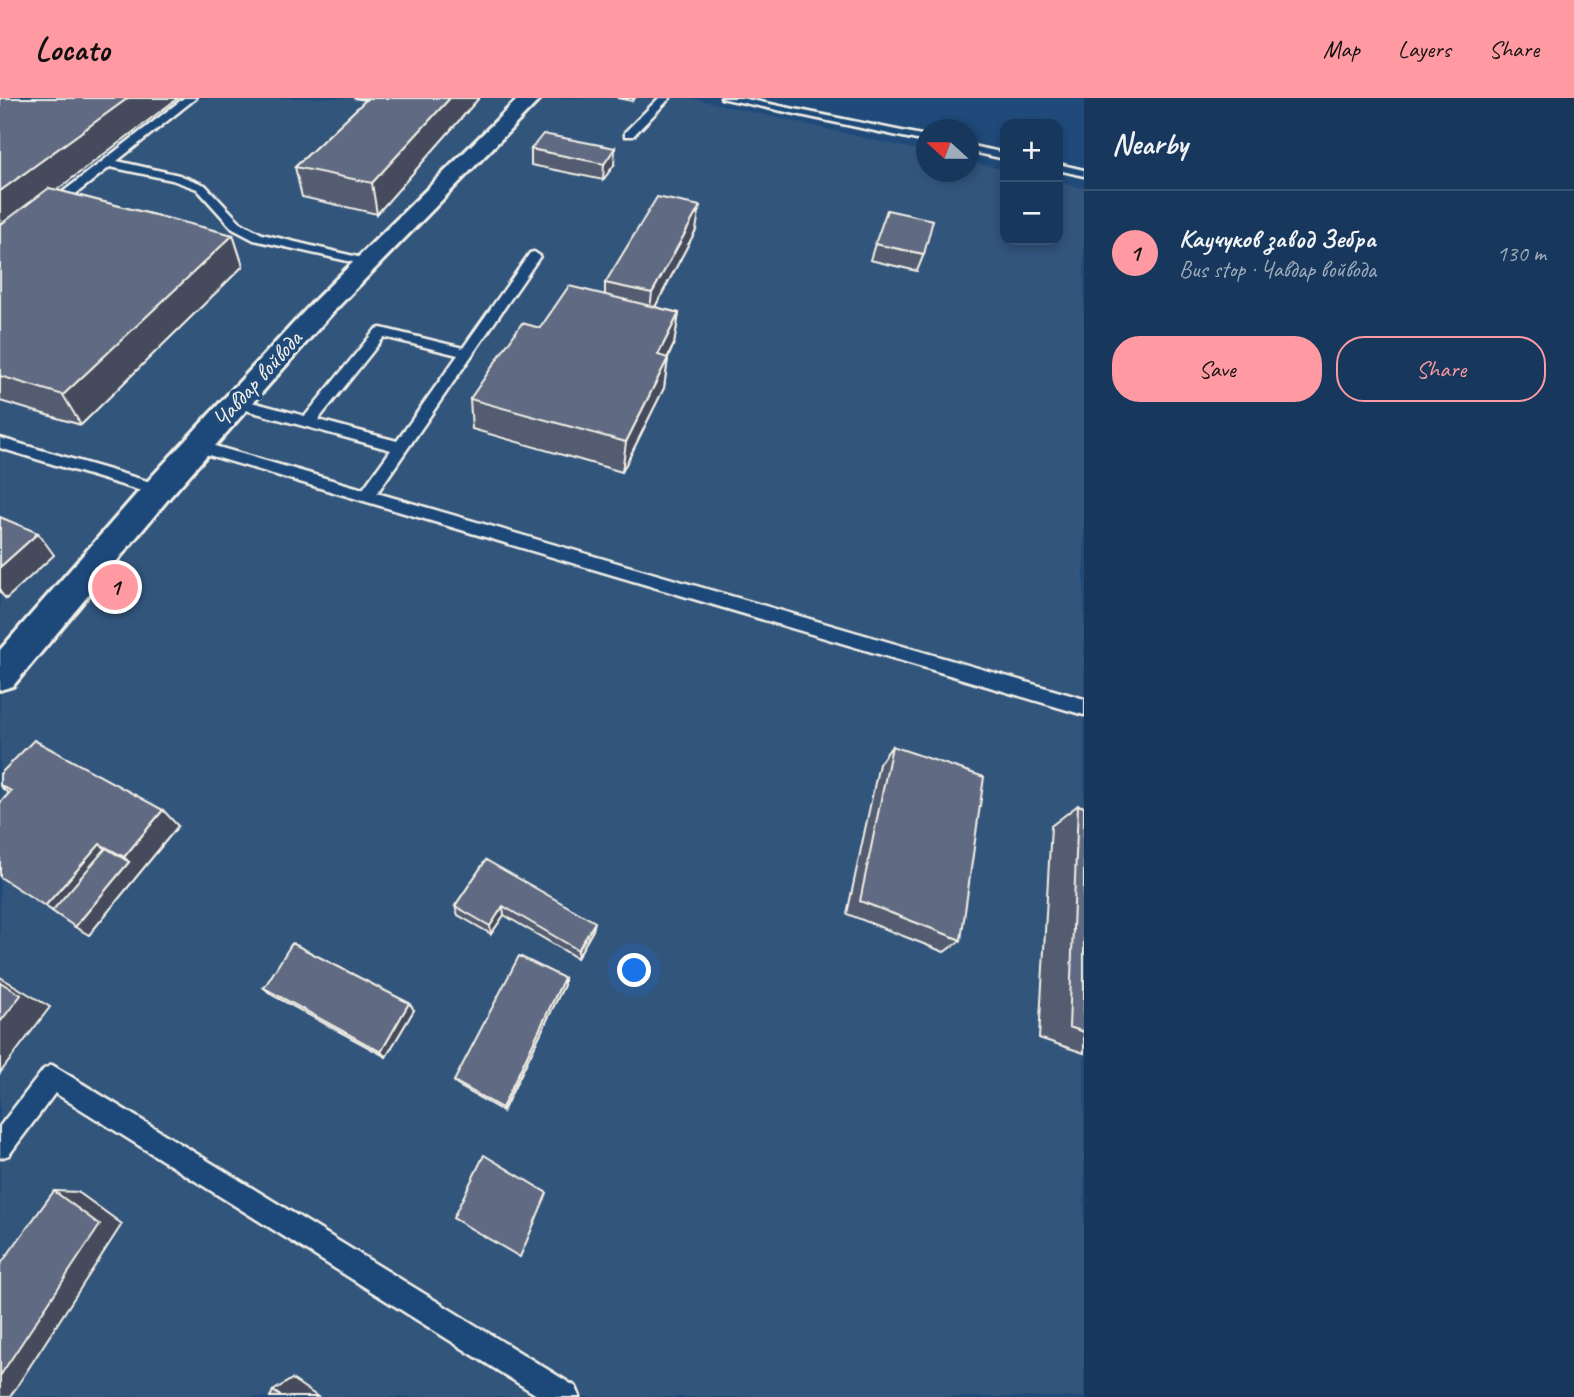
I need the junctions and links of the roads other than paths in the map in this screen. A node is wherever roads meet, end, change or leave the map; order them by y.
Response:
1 (191, 98) edge
2 (531, 98) edge
3 (665, 98) edge
4 (726, 98) edge
5 (629, 134) dead end
6 (916, 137) edge
7 (979, 150) edge
8 (1000, 155) edge
9 (108, 163) junction
10 (1063, 168) edge
11 (1084, 173) edge
12 (43, 214) edge
13 (534, 256) dead end
14 (366, 263) junction
15 (467, 353) junction
16 (236, 403) junction
17 (307, 422) junction
18 (0, 443) edge
19 (197, 446) junction
20 (401, 447) junction
21 (158, 490) junction
22 (367, 496) junction
23 (0, 675) edge
24 (1084, 707) edge
25 (0, 1146) edge
26 (566, 1397) edge

1 - 9 lane
2 - 14 street, Чавдар войвода
3 - 5 lane
4 - 6 lane
7 - 8 lane
9 - 12 lane
9 - 14 lane
10 - 11 lane
13 - 15 lane
14 - 16 street, Чавдар войвода
15 - 17 lane
15 - 20 lane
16 - 17 lane
16 - 19 street, Чавдар войвода
17 - 20 lane
18 - 21 lane
19 - 21 street, Чавдар войвода
19 - 22 lane
20 - 22 lane
21 - 23 street, Чавдар войвода
22 - 24 lane
25 - 26 lane

